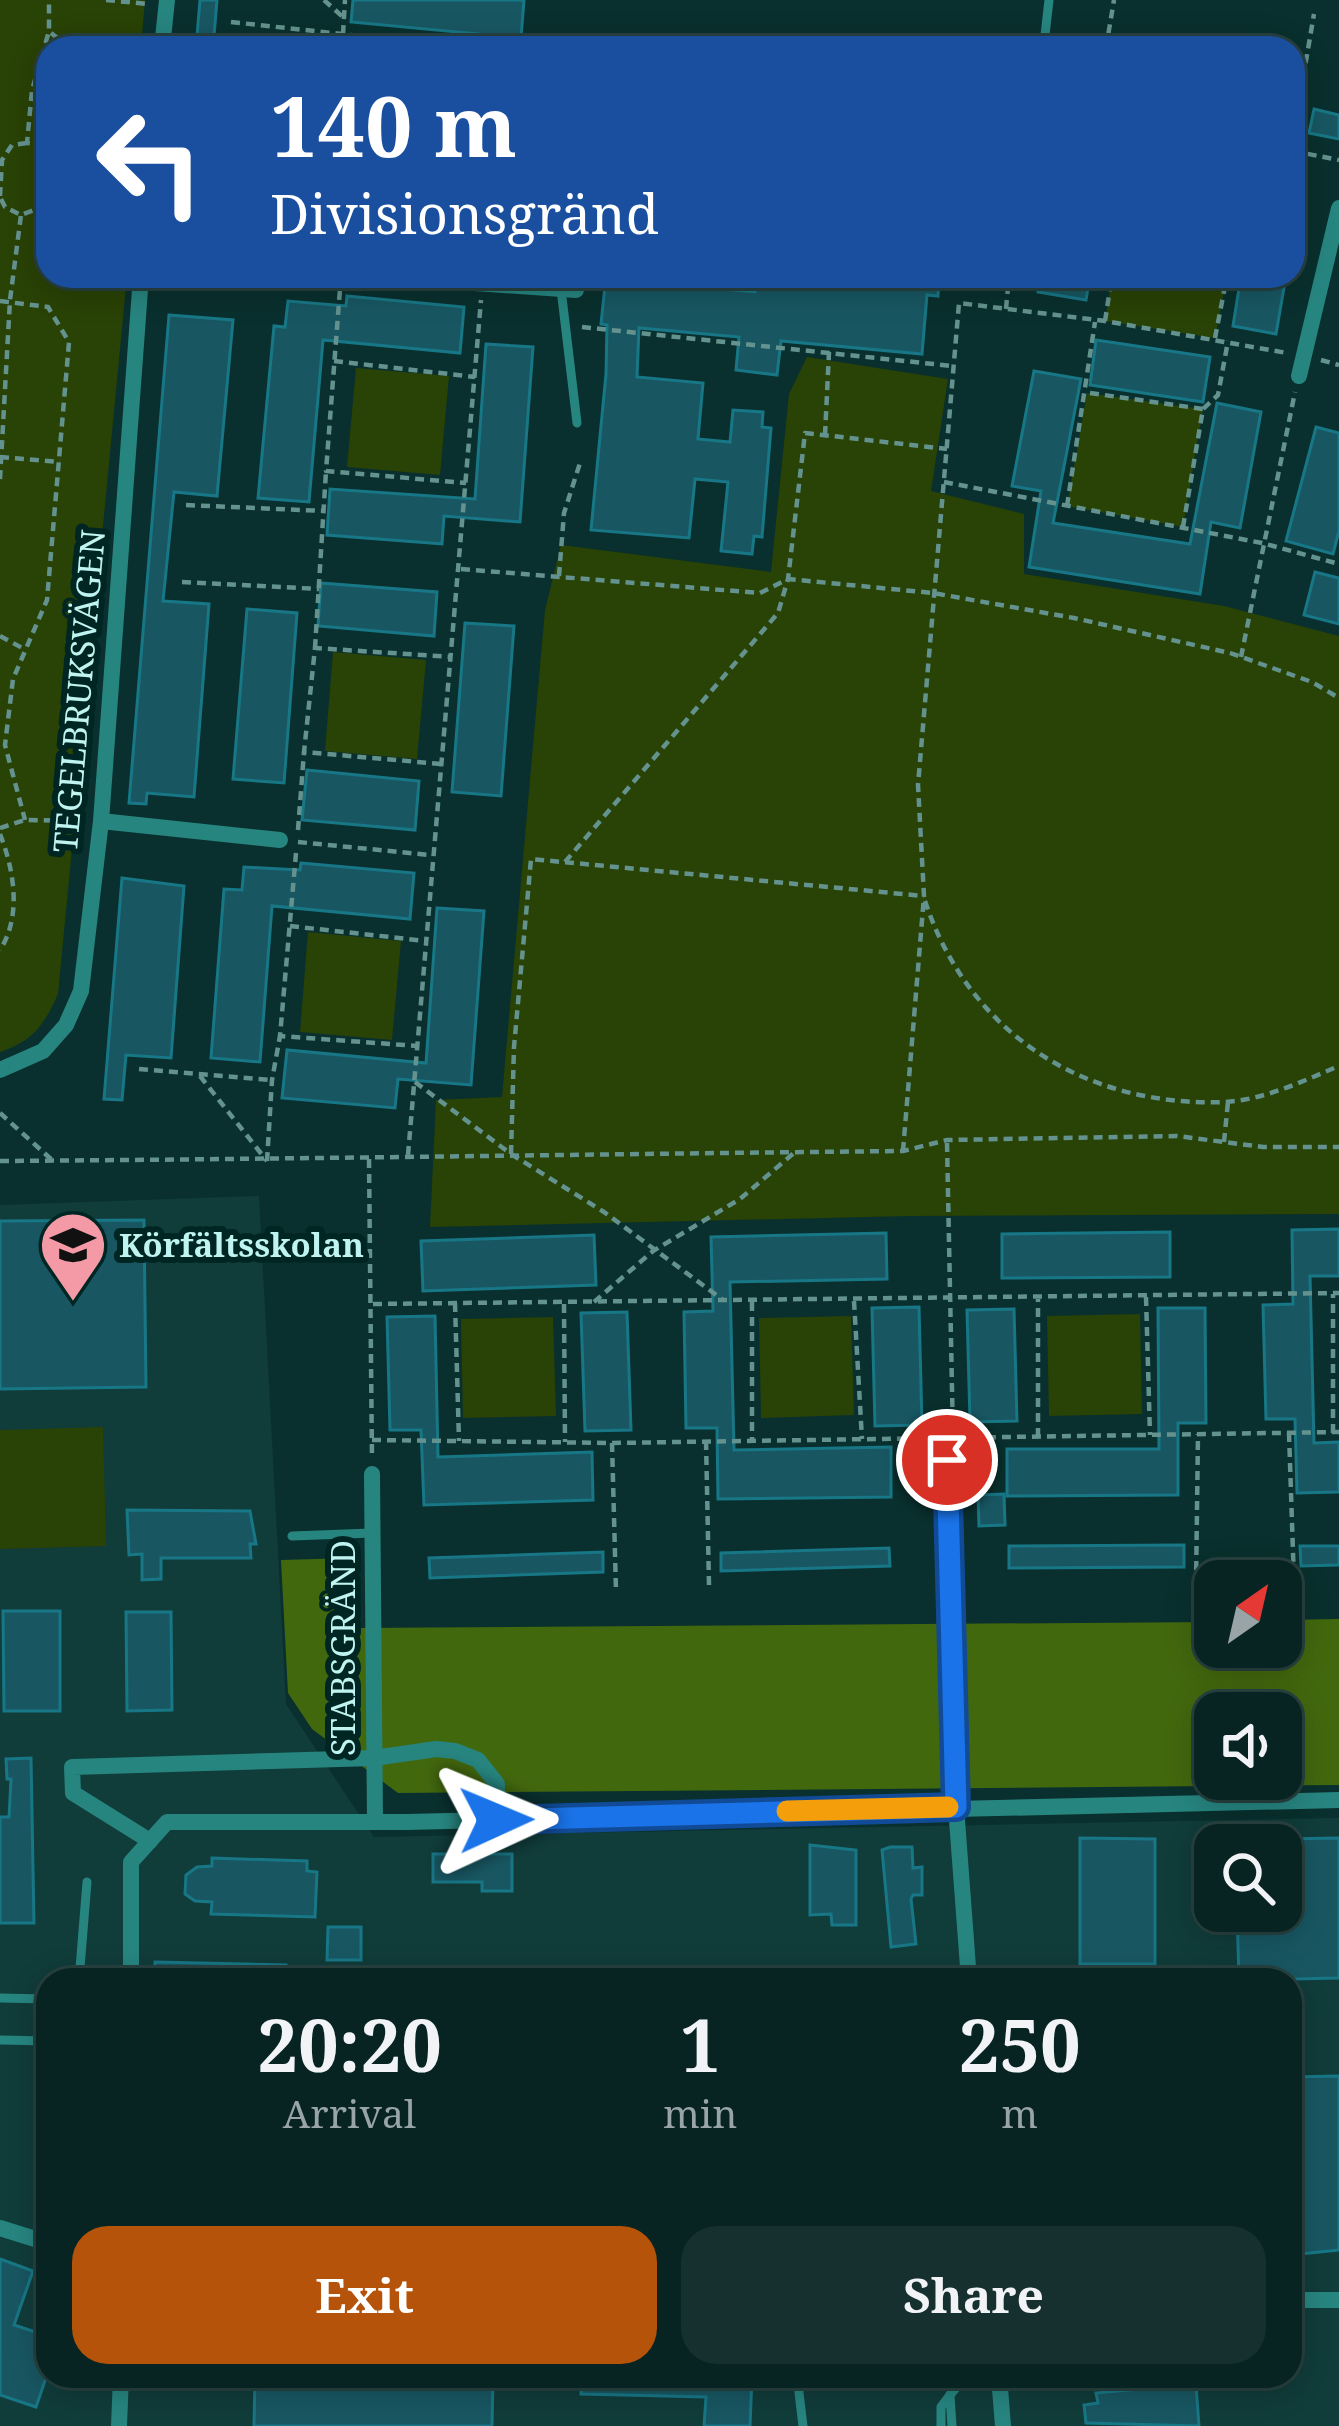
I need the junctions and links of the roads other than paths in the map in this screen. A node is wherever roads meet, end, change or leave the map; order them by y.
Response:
1 (1049, 0) edge
2 (158, 2) edge
3 (1045, 35) dead end
4 (161, 36) edge
5 (1339, 208) edge
6 (140, 288) edge
7 (551, 288) edge
8 (568, 289) joint
9 (1299, 376) road end
10 (577, 423) dead end
11 (101, 821) junction
12 (289, 841) road end
13 (0, 1070) edge
14 (947, 1460) dead end
15 (372, 1474) road end
16 (372, 1533) junction
17 (292, 1536) dead end
18 (374, 1758) junction
19 (1339, 1800) edge
20 (956, 1807) junction
21 (496, 1820) junction
22 (375, 1821) junction
23 (150, 1841) junction
24 (87, 1882) dead end
25 (81, 1968) edge
26 (131, 1968) edge
27 (968, 1968) edge
28 (0, 1998) edge
29 (36, 1999) edge
30 (0, 2040) edge
31 (36, 2042) edge
32 (0, 2228) edge
33 (36, 2238) edge
34 (1302, 2300) edge
35 (1339, 2300) edge
36 (120, 2388) edge
37 (798, 2388) edge
38 (956, 2388) edge
39 (1000, 2388) edge
40 (950, 2395) junction
41 (118, 2426) edge
42 (803, 2426) edge
43 (941, 2426) edge
44 (952, 2426) edge
45 (1003, 2426) edge

1 - 3 lane
2 - 4 street
5 - 9 street
6 - 11 street, TEGELBRUKSVÄGEN
7 - 8 street
8 - 10 lane
11 - 12 street
11 - 13 street, TEGELBRUKSVÄGEN
14 - 20 street
15 - 16 street, STABSGRÄND
16 - 17 lane
16 - 18 street, STABSGRÄND
18 - 21 street
18 - 22 street, STABSGRÄND
18 - 23 street
19 - 20 street
20 - 21 street
20 - 27 street
21 - 22 street
22 - 23 street
23 - 26 street
24 - 25 lane
28 - 29 lane
30 - 31 lane
32 - 33 street
34 - 35 street
36 - 41 street
37 - 42 lane
38 - 40 lane
39 - 45 street
40 - 43 lane
40 - 44 lane

